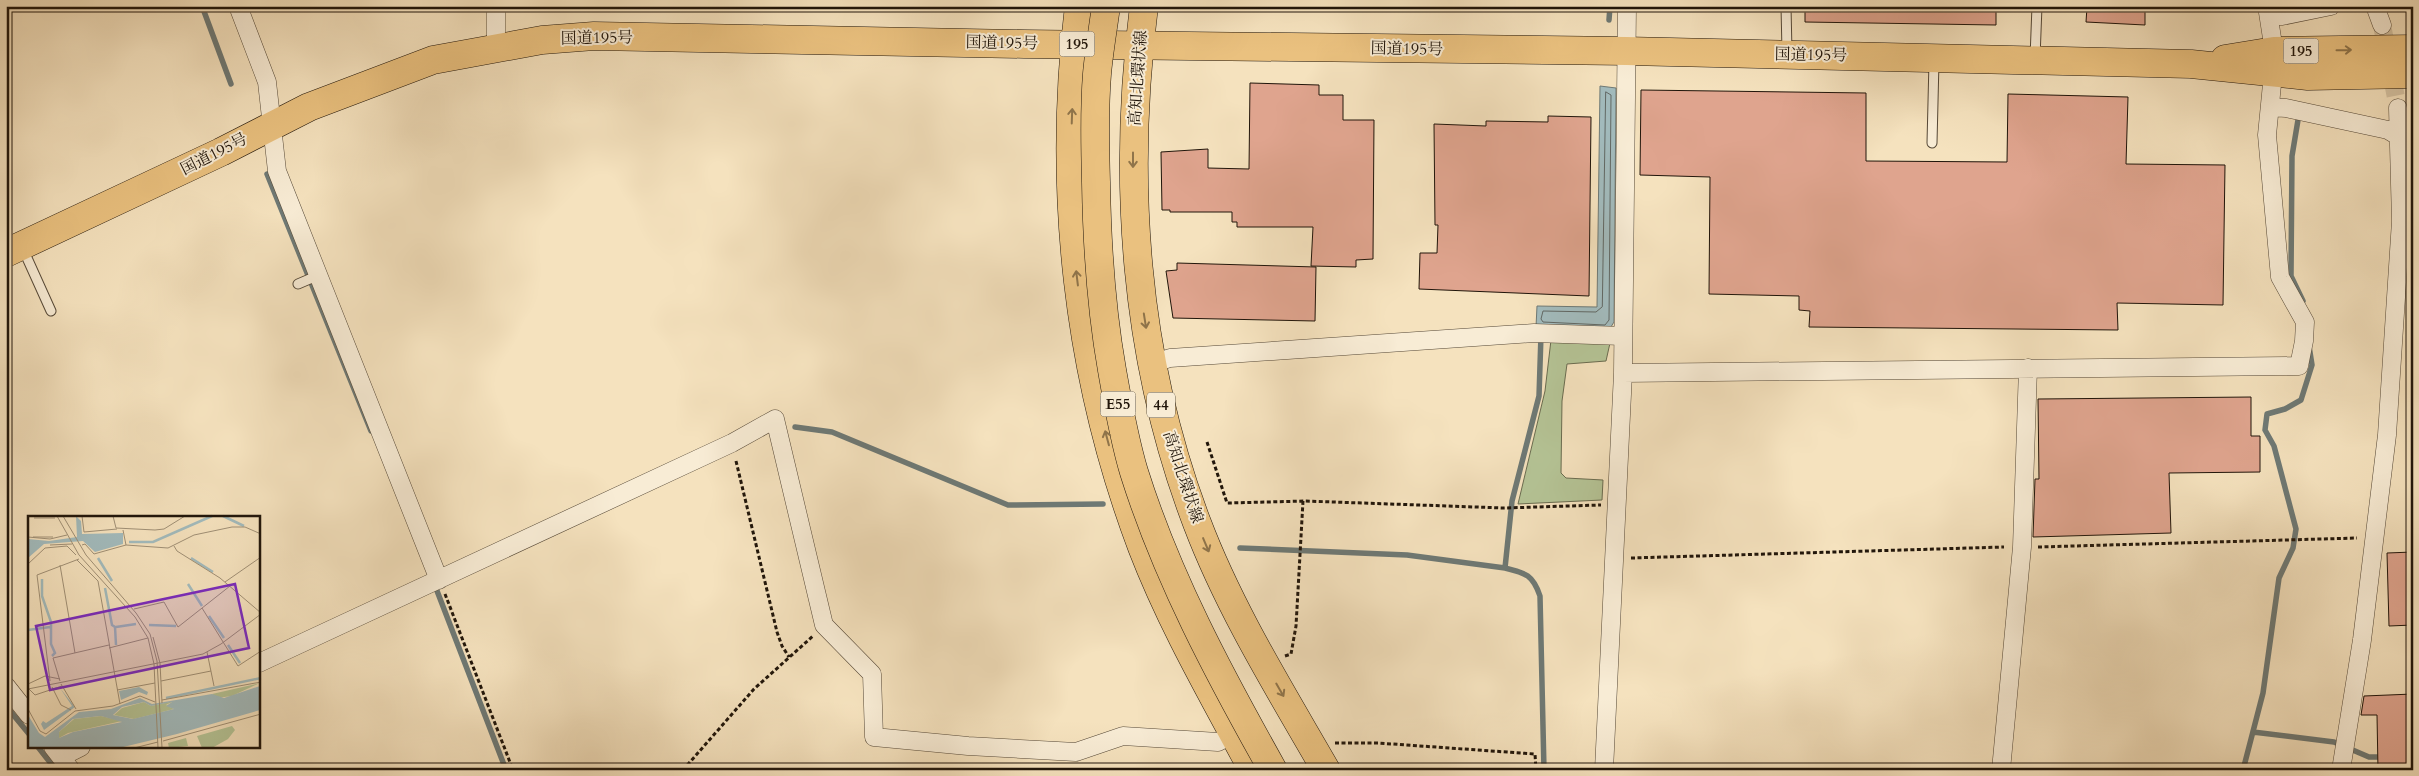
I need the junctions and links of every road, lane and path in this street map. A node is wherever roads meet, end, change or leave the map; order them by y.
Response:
1 (238, 6) edge
2 (496, 6) edge
3 (1079, 6) edge
4 (1106, 6) edge
5 (1144, 6) edge
6 (1627, 6) edge
7 (1786, 6) edge
8 (2037, 6) edge
9 (2331, 6) edge
10 (2375, 6) edge
11 (2268, 11) edge
12 (2382, 25) tunnel mouth
13 (1075, 44) junction
14 (1139, 45) junction
15 (496, 47) junction
16 (2413, 49) edge
17 (1626, 51) junction
18 (1787, 55) junction
19 (1934, 58) junction
20 (2035, 60) junction
21 (2273, 62) junction
22 (2413, 74) edge
23 (2270, 107) junction
24 (2398, 108) tunnel mouth
25 (273, 124) junction
26 (2398, 136) junction
27 (1932, 143) dead end
28 (2413, 154) edge
29 (14, 250) edge
30 (319, 275) junction
31 (298, 284) dead end
32 (52, 311) dead end
33 (1623, 336) junction
34 (1151, 364) junction
35 (2028, 368) junction
36 (1623, 373) junction
37 (1207, 442) dead end
38 (732, 443) junction
39 (1303, 501) junction
40 (1616, 504) junction
41 (2375, 538) junction
42 (2022, 547) junction
43 (1614, 559) junction
44 (439, 580) junction
45 (827, 628) junction
46 (789, 657) junction
47 (260, 663) edge
48 (1265, 664) junction
49 (6, 686) edge
50 (28, 714) edge
51 (1234, 734) junction
52 (1333, 744) dead end
53 (79, 748) edge
54 (62, 758) edge
55 (513, 770) edge
56 (683, 770) edge
57 (1254, 770) edge
58 (1273, 770) edge
59 (1326, 770) edge
60 (1536, 770) edge
61 (1604, 770) edge
62 (2000, 770) edge
63 (2341, 770) edge

1 - 25 street
2 - 15 street
3 - 13 main road
4 - 58 main road, E55, bridge
5 - 14 main road, 高知北環状線 / 44
6 - 17 street
7 - 18 lane
8 - 20 lane
9 - 11 street
10 - 12 street
11 - 21 street
13 - 14 main road, 国道195号 / 195
13 - 15 main road, 国道195号 / 195
51 -> 13 main road
14 - 17 main road, 国道195号 / 195
14 -> 34 main road, 高知北環状線 / 44
15 - 25 main road, 国道195号 / 195
21 -> 16 main road, 国道195号 / 195
17 - 18 main road, 国道195号 / 195
17 - 33 street
18 - 19 main road, 国道195号 / 195
19 - 20 main road, 国道195号 / 195
19 - 27 lane
20 - 21 main road, 国道195号 / 195
21 - 22 main road, 国道195号 / 195
21 - 23 street
23 - 26 street
23 - 35 street
24 - 26 street
25 - 29 main road, 国道195号 / 195
25 - 30 street
26 - 28 street
26 - 41 street
29 - 32 lane
30 - 31 lane
30 - 44 street
33 - 34 street
33 - 36 street
34 -> 48 main road, 高知北環状線 / 44
35 - 36 street
35 - 42 street
36 - 40 street
37 - 39 path
38 - 44 street
38 - 45 street
38 - 46 path
39 - 40 path
39 - 48 path
40 - 43 street
41 - 42 path
41 - 63 street
42 - 43 path
42 - 62 street
43 - 61 street
44 - 47 street
44 - 55 path
45 - 46 path
45 - 51 street
46 - 56 path
48 -> 59 main road, 高知北環状線 / 44
49 - 50 street
51 - 57 main road
52 - 60 path
53 - 54 street

